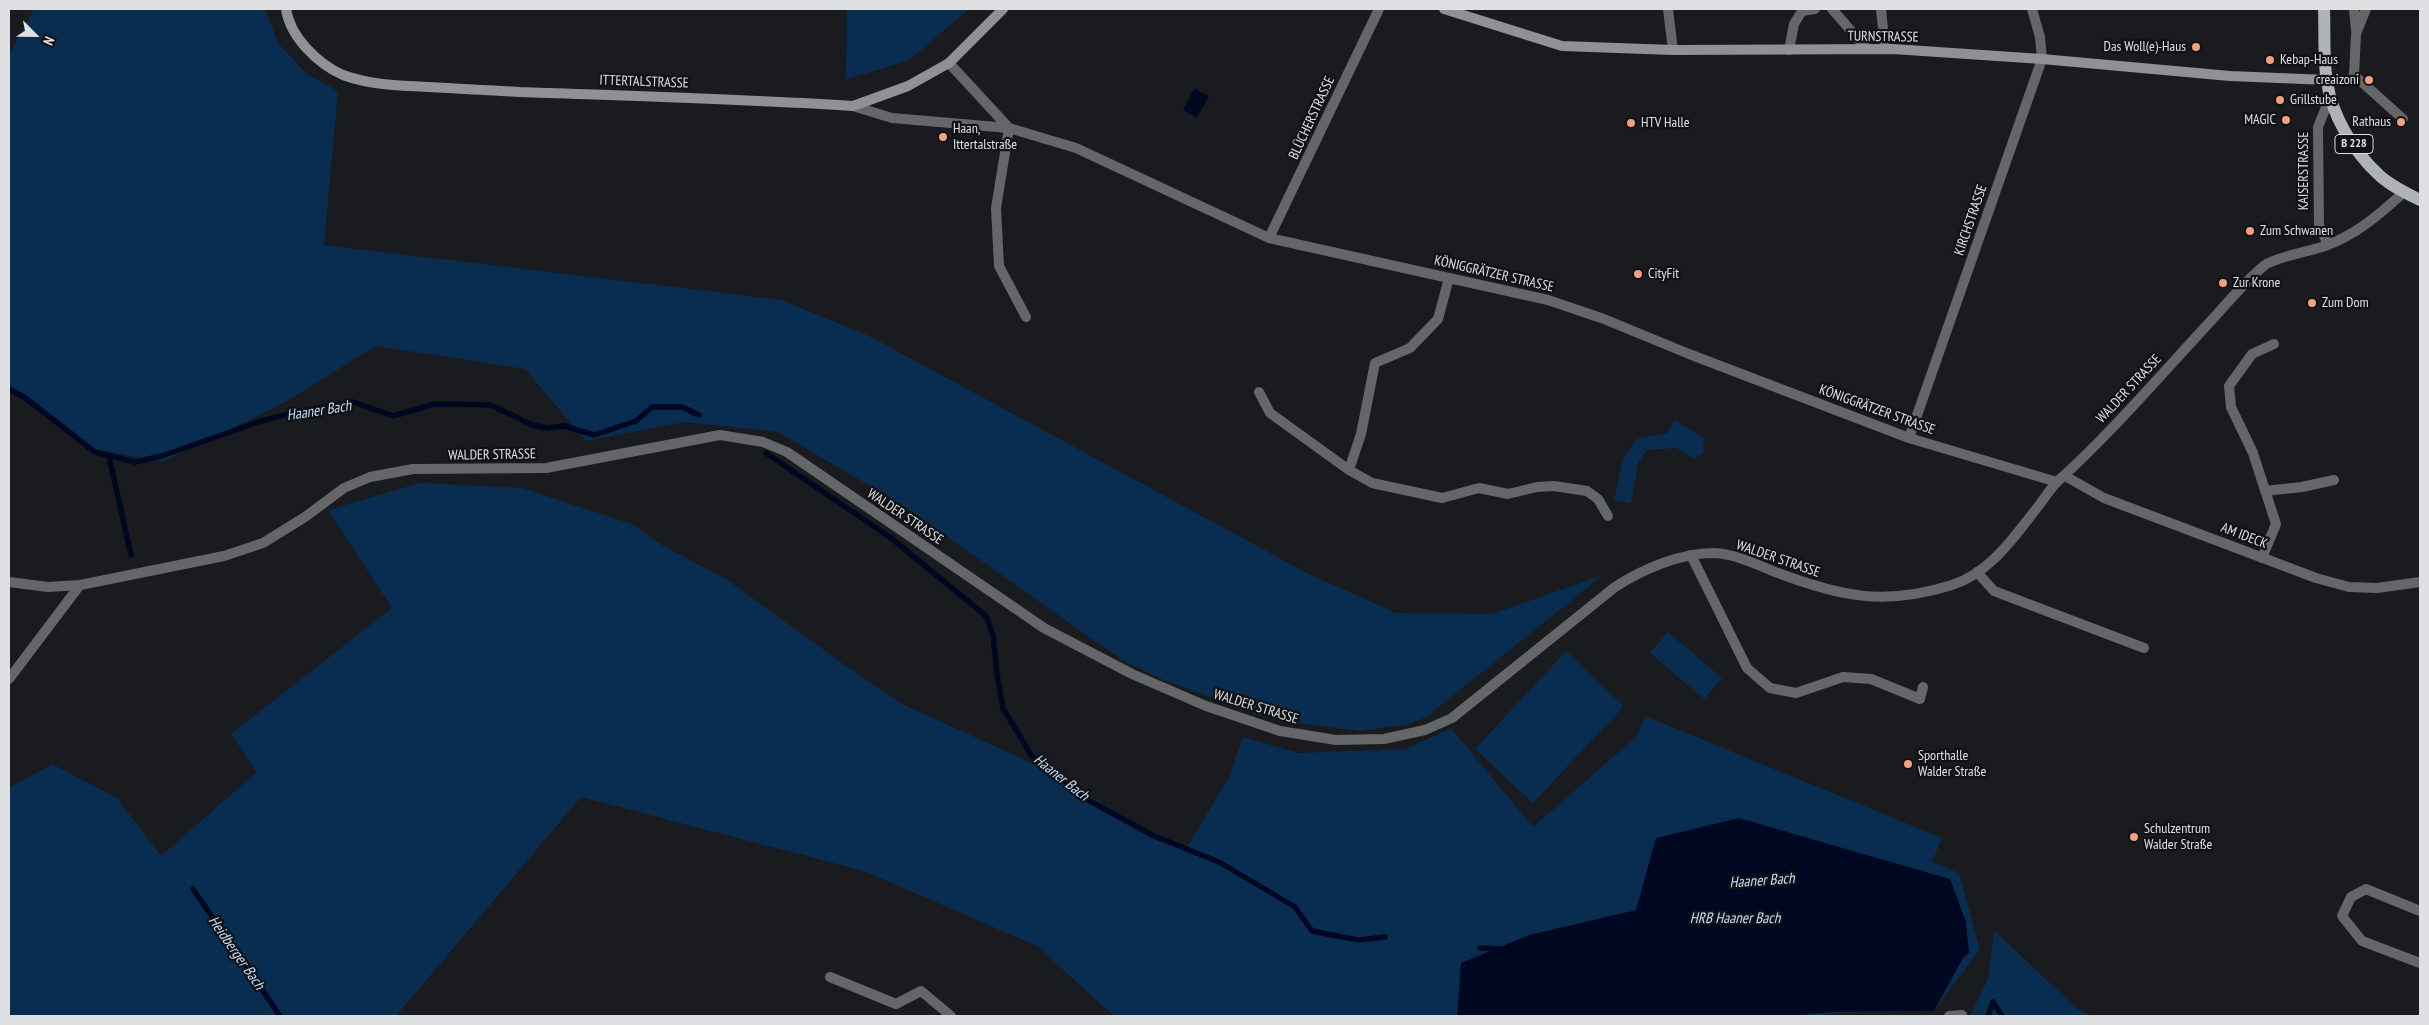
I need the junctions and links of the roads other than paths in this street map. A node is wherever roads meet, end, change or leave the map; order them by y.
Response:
1 (286, 9) edge
2 (1003, 9) edge
3 (1378, 9) edge
4 (1444, 9) edge
5 (1668, 9) edge
6 (1815, 9) edge
7 (1832, 9) edge
8 (1881, 9) edge
9 (2032, 9) edge
10 (2324, 9) edge
11 (2354, 9) edge
12 (2366, 9) edge
13 (2356, 34) junction
14 (1867, 49) junction
15 (1885, 49) junction
16 (1674, 50) junction
17 (1789, 50) junction
18 (2042, 59) junction
19 (949, 63) junction
20 (2326, 80) junction
21 (2330, 97) junction
22 (853, 106) junction
23 (2404, 119) dead end
24 (1009, 128) junction
25 (2404, 192) junction
26 (2420, 200) edge
27 (1269, 238) junction
28 (2328, 245) junction
29 (1449, 278) junction
30 (1026, 317) dead end
31 (2274, 344) dead end
32 (1259, 392) dead end
33 (1909, 438) junction
34 (1349, 470) junction
35 (2061, 479) junction
36 (2334, 480) dead end
37 (2265, 491) junction
38 (1608, 516) dead end
39 (1691, 555) junction
40 (2262, 558) junction
41 (1977, 572) junction
42 (9, 582) edge
43 (2420, 582) edge
44 (80, 585) junction
45 (2144, 648) dead end
46 (9, 679) edge
47 (1923, 687) dead end
48 (2420, 911) edge
49 (2420, 962) edge
50 (830, 977) dead end
51 (1962, 1015) dead end
52 (951, 1016) edge
53 (1949, 1016) edge

1 - 22 main road, ITTERTALSTRASSE
2 - 19 main road, ITTERTALSTRASSE
3 - 27 street, BLÜCHERSTRASSE
4 - 16 main road, TURNSTRASSE
5 - 16 street
6 - 17 street
7 - 14 street
8 - 15 street
9 - 18 street, KIRCHSTRASSE
10 - 20 main road, B 228
11 - 13 street
12 - 13 street
13 - 23 street
14 - 15 main road, TURNSTRASSE
14 - 17 main road, TURNSTRASSE
15 - 18 main road, TURNSTRASSE
16 - 17 main road, TURNSTRASSE
18 - 20 main road, TURNSTRASSE
18 - 33 street, KIRCHSTRASSE
19 - 22 main road, ITTERTALSTRASSE
19 - 24 street
20 - 21 main road, B 228
21 - 25 main road, B 228
21 - 28 street, KAISERSTRASSE
22 - 24 street, KÖNIGGRÄTZER STRASSE
24 - 27 street, KÖNIGGRÄTZER STRASSE
24 - 30 street
25 - 26 main road, B 228
25 - 28 street, WALDER STRASSE
27 - 29 street, KÖNIGGRÄTZER STRASSE
28 - 35 street, WALDER STRASSE
29 - 33 street, KÖNIGGRÄTZER STRASSE
29 - 34 street
31 - 37 street
32 - 34 street
33 - 35 street, KÖNIGGRÄTZER STRASSE
34 - 38 street
35 - 40 street, AM IDECK
35 - 41 street, WALDER STRASSE
36 - 37 street
37 - 40 street
39 - 41 street, WALDER STRASSE
39 - 44 street, WALDER STRASSE
39 - 47 street
40 - 43 street, AM IDECK
41 - 45 street
42 - 44 street, WALDER STRASSE
44 - 46 street
48 - 49 street
50 - 52 street
51 - 53 street

